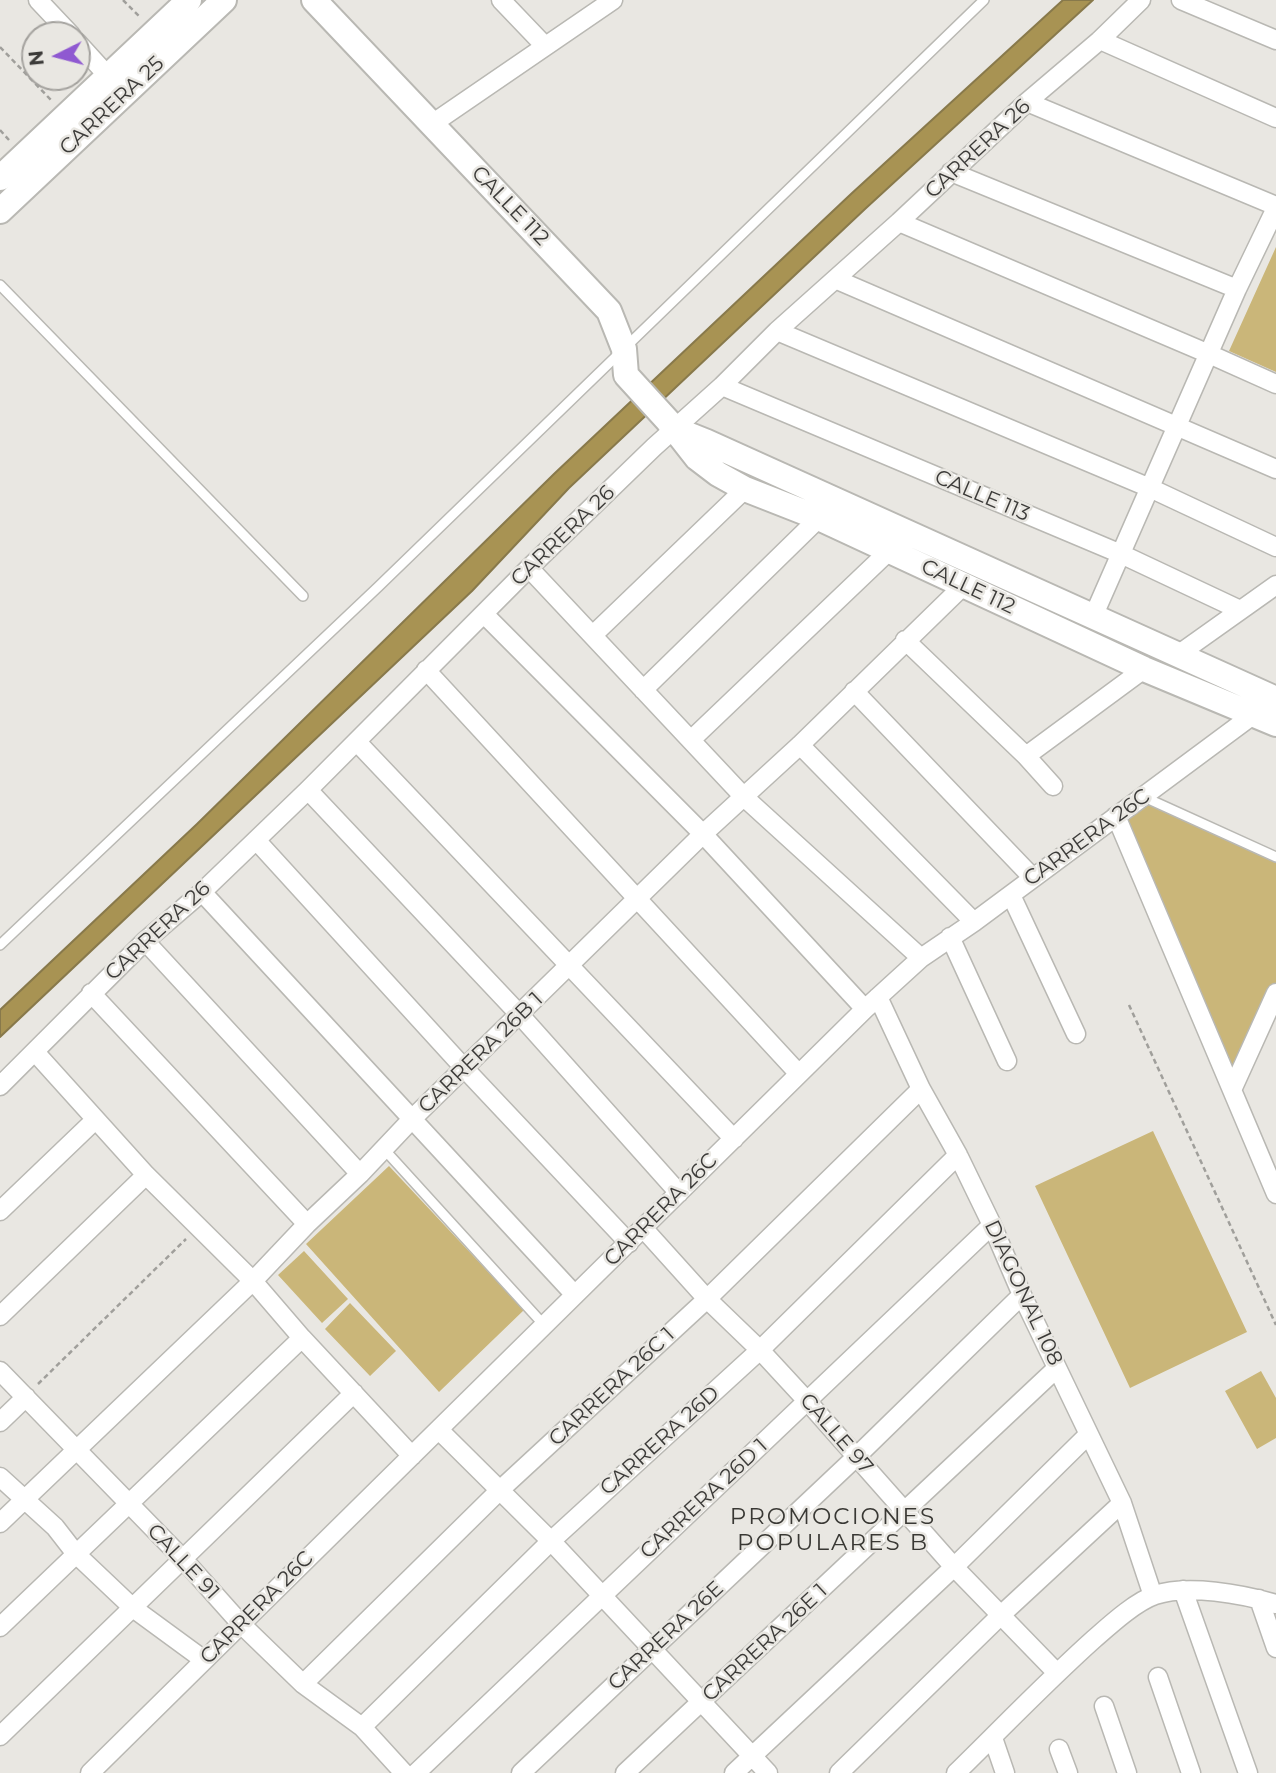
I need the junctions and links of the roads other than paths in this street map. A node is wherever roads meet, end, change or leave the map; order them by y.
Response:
1 (38, 0) edge
2 (189, 0) edge
3 (224, 0) edge
4 (314, 0) edge
5 (501, 0) edge
6 (614, 0) edge
7 (984, 0) edge
8 (1141, 0) edge
9 (1181, 0) edge
10 (58, 21) edge
11 (1100, 40) junction
12 (1276, 40) edge
13 (545, 46) junction
14 (91, 57) edge
15 (108, 76) junction
16 (1027, 102) junction
17 (1276, 118) edge
18 (432, 124) junction
19 (951, 172) junction
20 (0, 178) edge
21 (1276, 207) edge
22 (0, 211) edge
23 (899, 222) junction
24 (835, 279) junction
25 (0, 285) edge
26 (1237, 289) junction
27 (777, 331) junction
28 (624, 349) junction
29 (1209, 354) junction
30 (1276, 384) edge
31 (722, 386) junction
32 (671, 425) junction
33 (1178, 425) junction
34 (1276, 469) edge
35 (1150, 488) junction
36 (746, 489) junction
37 (818, 518) junction
38 (1276, 547) edge
39 (889, 551) junction
40 (1121, 554) junction
41 (529, 568) junction
42 (964, 584) junction
43 (1276, 585) edge
44 (303, 596) dead end
45 (1240, 610) junction
46 (484, 614) junction
47 (1093, 617) junction
48 (593, 635) junction
49 (905, 640) junction
50 (1179, 654) junction
51 (1144, 669) junction
52 (426, 670) junction
53 (643, 690) junction
54 (854, 691) junction
55 (1276, 699) edge
56 (1265, 720) edge
57 (692, 739) junction
58 (357, 741) junction
59 (800, 745) junction
60 (1026, 755) junction
61 (1053, 786) dead end
62 (309, 790) junction
63 (744, 797) junction
64 (1143, 797) junction
65 (1116, 816) junction
66 (703, 834) junction
67 (256, 840) junction
68 (1276, 857) edge
69 (1033, 878) junction
70 (201, 891) junction
71 (1011, 895) junction
72 (638, 898) junction
73 (975, 922) junction
74 (950, 937) junction
75 (145, 941) junction
76 (0, 945) edge
77 (921, 958) junction
78 (571, 965) junction
79 (91, 993) junction
80 (1276, 993) edge
81 (871, 1003) junction
82 (520, 1015) junction
83 (1076, 1034) dead end
84 (34, 1052) junction
85 (1007, 1061) dead end
86 (465, 1069) junction
87 (799, 1074) junction
88 (0, 1086) edge
89 (921, 1089) junction
90 (1232, 1090) junction
91 (413, 1118) junction
92 (95, 1120) junction
93 (734, 1139) junction
94 (383, 1148) junction
95 (958, 1155) junction
96 (360, 1174) junction
97 (146, 1175) junction
98 (679, 1193) junction
99 (1276, 1194) edge
100 (0, 1211) edge
101 (307, 1224) junction
102 (992, 1225) junction
103 (643, 1228) junction
104 (629, 1242) junction
105 (253, 1281) junction
106 (575, 1295) junction
107 (1022, 1295) junction
108 (707, 1299) junction
109 (0, 1316) edge
110 (544, 1325) junction
111 (302, 1338) junction
112 (760, 1350) junction
113 (1057, 1368) junction
114 (0, 1371) edge
115 (354, 1393) junction
116 (26, 1396) junction
117 (808, 1402) junction
118 (0, 1422) edge
119 (439, 1430) junction
120 (1088, 1435) junction
121 (75, 1451) junction
122 (412, 1456) junction
123 (856, 1457) junction
124 (0, 1477) edge
125 (501, 1489) junction
126 (25, 1499) junction
127 (1122, 1503) junction
128 (128, 1504) junction
129 (905, 1511) junction
130 (0, 1523) edge
131 (551, 1541) junction
132 (76, 1554) junction
133 (183, 1559) junction
134 (954, 1567) junction
135 (1183, 1590) junction
136 (602, 1595) junction
137 (1153, 1596) junction
138 (1268, 1601) edge
139 (133, 1608) junction
140 (1001, 1615) junction
141 (241, 1624) junction
142 (0, 1627) edge
143 (653, 1648) junction
144 (1276, 1648) edge
145 (204, 1660) junction
146 (1057, 1672) junction
147 (1158, 1676) dead end
148 (303, 1684) junction
149 (701, 1702) junction
150 (1104, 1706) dead end
151 (362, 1727) junction
152 (0, 1736) edge
153 (993, 1738) junction
154 (1059, 1749) dead end
155 (751, 1756) junction
156 (90, 1773) edge
157 (404, 1773) edge
158 (416, 1773) edge
159 (521, 1773) edge
160 (625, 1773) edge
161 (734, 1773) edge
162 (768, 1773) edge
163 (839, 1773) edge
164 (956, 1773) edge
165 (1005, 1773) edge
166 (1068, 1773) edge
167 (1127, 1773) edge
168 (1191, 1773) edge
169 (1248, 1773) edge

1 - 10 street
2 - 15 street, CARRERA 25
3 - 22 street, CARRERA 25
4 - 18 street, CALLE 112
5 - 13 street
6 - 13 street
7 - 28 lane
8 - 11 street, CARRERA 26
9 - 12 street
11 - 16 street, CARRERA 26
11 - 17 street
13 - 18 street
14 - 15 street
15 - 20 street, CARRERA 25
16 - 19 street, CARRERA 26
16 - 21 street
18 - 28 street, CALLE 112
19 - 23 street, CARRERA 26
19 - 26 street
21 - 26 street
23 - 24 street, CARRERA 26
23 - 29 street
24 - 27 street, CARRERA 26
24 - 33 street
25 - 44 lane
26 - 29 street
27 - 31 street, CARRERA 26
27 - 35 street
28 - 32 street, CALLE 112
28 - 76 lane
29 - 30 street
29 - 33 street
31 - 32 street, CARRERA 26
31 - 40 street, CALLE 113
32 - 36 street, CALLE 112
32 - 41 street, CARRERA 26
32 - 47 street, CALLE 112
33 - 34 street
33 - 35 street
35 - 38 street
35 - 40 street
36 - 37 street, CALLE 112
36 - 48 street
37 - 39 street, CALLE 112
37 - 53 street
39 - 42 street, CALLE 112
39 - 57 street
40 - 45 street, CALLE 113
40 - 47 street
41 - 46 street, CARRERA 26
41 - 48 street
42 - 49 street, CARRERA 26B 1
42 - 51 street, CALLE 112
43 - 45 street
45 - 50 street
46 - 52 street, CARRERA 26
46 - 66 street, DIAGONAL 108
47 - 50 street, CALLE 112
48 - 53 street
49 - 54 street, CARRERA 26B 1
49 - 60 street
50 - 55 street, CALLE 112
51 - 56 street, CALLE 112
51 - 60 street
52 - 58 street, CARRERA 26
52 - 72 street
53 - 57 street
54 - 59 street, CARRERA 26B 1
54 - 69 street
55 - 56 street, CARRERA 26C
56 - 64 street, CARRERA 26C
57 - 63 street
58 - 62 street, CARRERA 26
58 - 78 street
59 - 63 street, CARRERA 26B 1
59 - 73 street
60 - 61 street
62 - 67 street, CARRERA 26
62 - 82 street
63 - 66 street, CARRERA 26B 1
63 - 77 street
64 - 65 street, CARRERA 26C
64 - 68 lane
65 - 69 street, CARRERA 26C
65 - 90 street
66 - 72 street, CARRERA 26B 1
66 - 81 street, DIAGONAL 108
67 - 70 street, CARRERA 26
67 - 86 street
69 - 71 street, CARRERA 26C
70 - 75 street, CARRERA 26
70 - 91 street
71 - 73 street, CARRERA 26C
71 - 83 street
72 - 78 street, CARRERA 26B 1
72 - 87 street
73 - 74 street, CARRERA 26C
74 - 77 street, CARRERA 26C
74 - 85 street
75 - 79 street, CARRERA 26
75 - 96 street
77 - 81 street, CARRERA 26C
78 - 82 street, CARRERA 26B 1
78 - 93 street
79 - 84 street, CARRERA 26
79 - 101 street
80 - 90 street
81 - 87 street, CARRERA 26C
81 - 89 street, DIAGONAL 108
82 - 86 street, CARRERA 26B 1
82 - 98 street
84 - 88 street, CARRERA 26
84 - 92 street
86 - 91 street, CARRERA 26B 1
86 - 104 street
87 - 93 street, CARRERA 26C
89 - 95 street, DIAGONAL 108
89 - 108 street, CARRERA 26C 1
90 - 99 street
91 - 94 street, CARRERA 26B 1
91 - 106 street
92 - 97 street
92 - 100 street
93 - 98 street, CARRERA 26C
94 - 96 street, CARRERA 26B 1
94 - 110 lane
95 - 102 street, DIAGONAL 108
95 - 112 street, CARRERA 26D
96 - 101 street, CARRERA 26B 1
97 - 105 street
97 - 109 street
98 - 103 street, CARRERA 26C
101 - 105 street, CARRERA 26B 1
102 - 107 street, DIAGONAL 108
102 - 117 street, CARRERA 26D 1
103 - 104 street, CARRERA 26C
103 - 108 street, CALLE 97
104 - 106 street, CARRERA 26C
105 - 111 street
105 - 121 street, CARRERA 26B 1
106 - 110 street, CARRERA 26C
107 - 113 street, DIAGONAL 108
107 - 123 street, CARRERA 26E
108 - 112 street, CALLE 97
108 - 125 street, CARRERA 26C 1
110 - 119 street, CARRERA 26C
111 - 115 street
111 - 128 street
112 - 117 street, CALLE 97
112 - 131 street, CARRERA 26D
113 - 120 street, DIAGONAL 108
113 - 129 street, CARRERA 26E 1
114 - 116 street, CALLE 91
115 - 122 street
115 - 133 street
116 - 118 street
116 - 121 street, CALLE 91
117 - 123 street, CALLE 97
117 - 136 street, CARRERA 26D 1
119 - 122 street, CARRERA 26C
119 - 125 street
120 - 127 street, DIAGONAL 108
120 - 134 street
121 - 126 street, CARRERA 26B 1
121 - 128 street, CALLE 91
122 - 141 street, CARRERA 26C
123 - 129 street, CALLE 97
123 - 143 street, CARRERA 26E
124 - 126 street
125 - 131 street
125 - 148 street, CARRERA 26C 1
126 - 130 street, CARRERA 26B 1
126 - 132 street
127 - 137 street, DIAGONAL 108
127 - 140 street
128 - 132 street
128 - 133 street, CALLE 91
129 - 134 street, CALLE 97
129 - 149 street, CARRERA 26E 1
131 - 136 street
131 - 151 street, CARRERA 26D
132 - 139 street
132 - 142 street
133 - 139 street
133 - 141 street, CALLE 91
134 - 140 street, CALLE 97
134 - 155 street
135 - 137 street
135 - 138 street
135 - 169 street
136 - 143 street
136 - 158 street, CARRERA 26D 1
137 - 146 street
138 - 144 street
139 - 145 street
139 - 152 street
140 - 146 street, CALLE 97
140 - 163 street
141 - 145 street, CARRERA 26C
141 - 148 street, CALLE 91
143 - 149 street
143 - 159 street, CARRERA 26E
145 - 156 street, CARRERA 26C
146 - 153 street
147 - 168 street
148 - 151 street, CALLE 91
149 - 155 street
149 - 160 street, CARRERA 26E 1
150 - 167 street
151 - 157 street, CALLE 91
153 - 164 street
153 - 165 street
154 - 166 street
155 - 161 street
155 - 162 street

